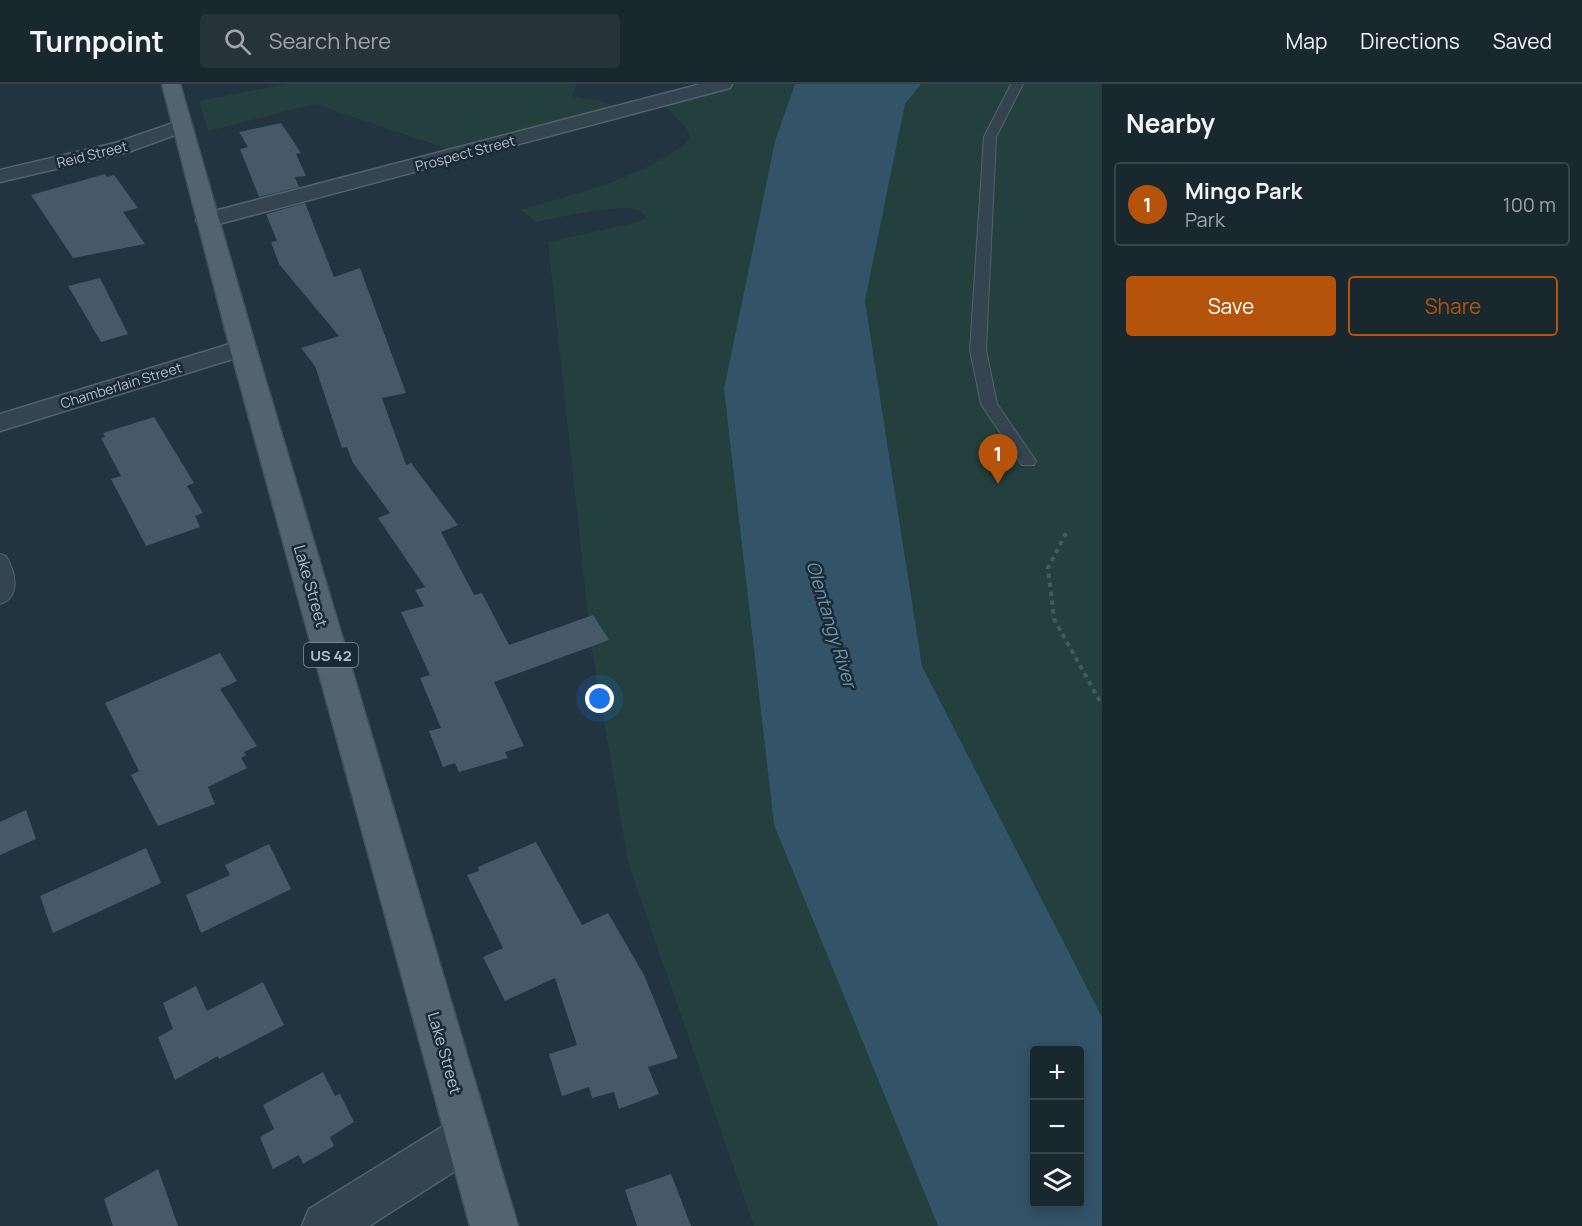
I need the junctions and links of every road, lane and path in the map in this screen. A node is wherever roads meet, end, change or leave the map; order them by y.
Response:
1 (171, 84) edge
2 (723, 84) edge
3 (1017, 84) edge
4 (182, 126) junction
5 (0, 176) edge
6 (207, 220) junction
7 (243, 348) junction
8 (0, 423) edge
9 (1028, 461) dead end
10 (1066, 533) dead end
11 (0, 560) edge
12 (0, 597) edge
13 (1102, 705) edge
14 (469, 1136) junction
15 (326, 1226) edge
16 (494, 1226) edge

1 - 4 main road, Lake Street / US 42
2 - 6 street, Prospect Street
3 - 9 lane
4 - 5 street, Reid Street
4 - 6 main road, Lake Street / US 42
6 - 7 main road, Lake Street / US 42
7 - 8 street, Chamberlain Street
7 - 14 main road, Lake Street / US 42
10 - 13 path
11 - 12 lane
14 - 15 street
14 - 16 main road, Lake Street / US 42

